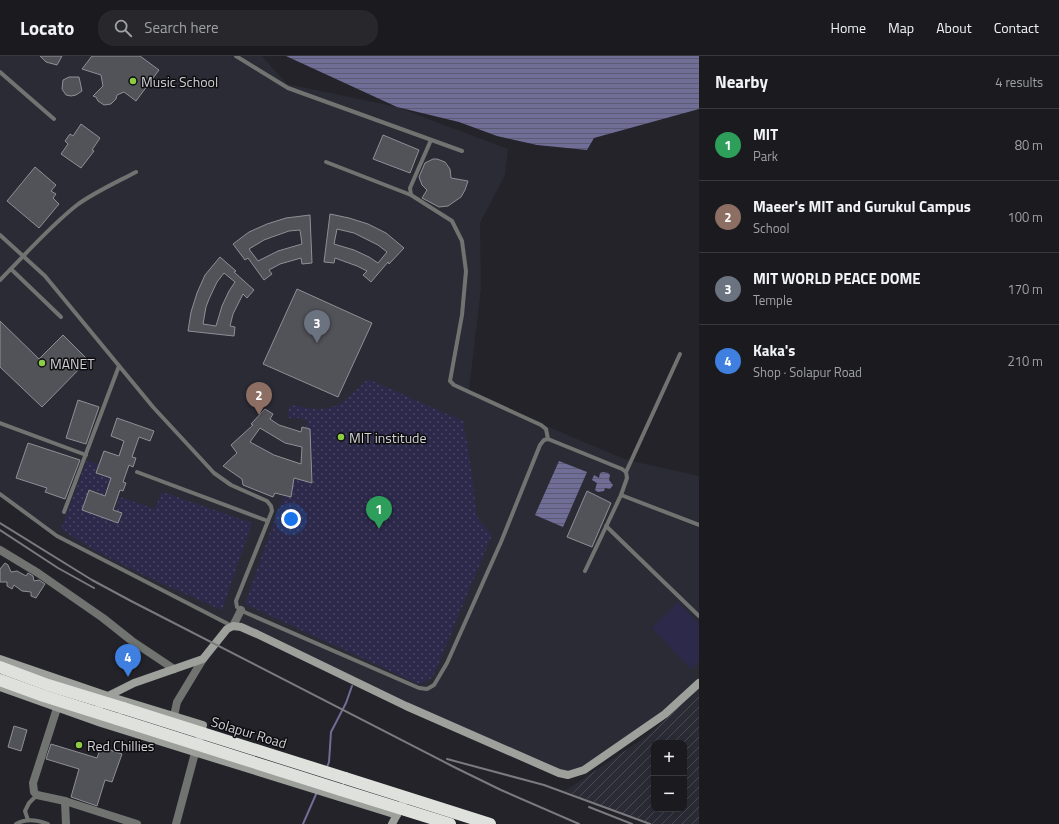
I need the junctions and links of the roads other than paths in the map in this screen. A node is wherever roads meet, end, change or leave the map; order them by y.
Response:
1 (236, 56) edge
2 (0, 72) edge
3 (54, 119) dead end
4 (431, 140) junction
5 (462, 151) dead end
6 (326, 162) dead end
7 (136, 172) dead end
8 (411, 195) junction
9 (0, 235) edge
10 (23, 256) junction
11 (11, 269) junction
12 (0, 280) edge
13 (61, 317) dead end
14 (680, 354) dead end
15 (119, 366) junction
16 (0, 423) edge
17 (548, 439) junction
18 (86, 455) junction
19 (137, 472) dead end
20 (626, 472) junction
21 (0, 494) edge
22 (620, 495) junction
23 (64, 512) dead end
24 (268, 521) junction
25 (699, 525) edge
26 (606, 526) junction
27 (0, 550) edge
28 (585, 570) dead end
29 (241, 610) junction
30 (699, 616) edge
31 (233, 626) junction
32 (203, 658) junction
33 (0, 659) edge
34 (0, 667) edge
35 (174, 669) junction
36 (0, 680) edge
37 (699, 683) edge
38 (0, 687) edge
39 (105, 699) junction
40 (58, 704) junction
41 (120, 714) junction
42 (93, 716) junction
43 (174, 716) junction
44 (195, 753) junction
45 (339, 788) junction
46 (37, 795) junction
47 (65, 802) junction
48 (401, 807) junction
49 (28, 820) junction
50 (16, 824) edge
51 (48, 824) edge
52 (66, 824) edge
53 (137, 824) edge
54 (176, 824) edge
55 (392, 824) edge
56 (450, 824) edge
57 (490, 824) edge

1 - 4 lane
2 - 3 lane
4 - 5 lane
4 - 8 lane
6 - 8 lane
7 - 10 lane
8 - 17 lane
9 - 10 lane
10 - 11 lane
10 - 15 lane
11 - 12 lane
11 - 13 lane
14 - 20 lane
15 - 18 lane
15 - 24 lane
16 - 18 lane
17 - 20 lane
17 - 29 lane
18 - 23 lane
19 - 24 lane
20 - 22 lane
21 - 31 lane
22 - 25 lane
22 - 26 lane
24 - 29 lane
26 - 28 lane
26 - 30 lane
27 - 35 street
29 - 31 street
31 - 32 street
31 - 37 street
32 - 35 street
32 - 43 street
33 - 39 street
34 - 39 highway, Solapur Road
35 - 39 street
36 - 40 highway, Solapur Road
38 - 40 street
39 - 41 highway, Solapur Road
39 - 42 street
39 - 43 street
40 - 42 highway, Solapur Road
40 - 46 street
41 - 42 highway, Solapur Road
41 - 45 highway, Solapur Road, bridge
42 - 44 street
43 - 44 street
44 - 45 street
44 - 54 street
45 - 48 highway, Solapur Road
46 - 47 street
46 - 49 lane
47 - 52 street
47 - 53 street
48 - 55 street
48 - 56 highway, Solapur Road
48 - 57 highway, Solapur Road
49 - 50 lane
49 - 51 lane

